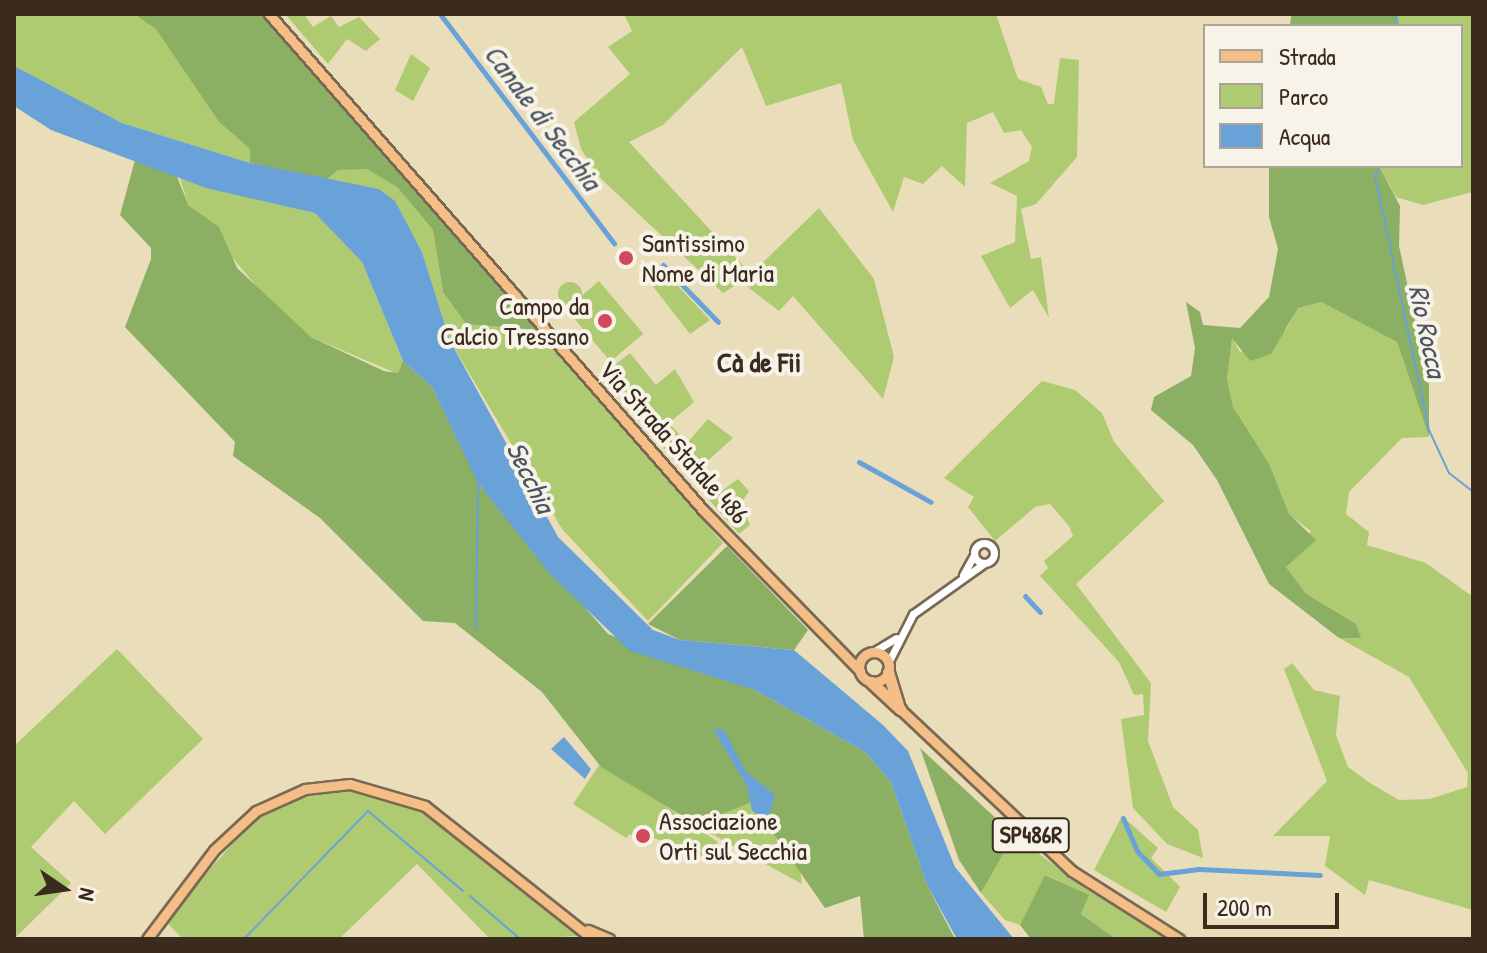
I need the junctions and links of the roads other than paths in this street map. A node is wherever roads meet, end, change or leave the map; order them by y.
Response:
1 (269, 14) edge
2 (974, 555) junction
3 (983, 564) junction
4 (963, 575) junction
5 (896, 638) junction
6 (831, 641) junction
7 (870, 653) junction
8 (888, 668) junction
9 (860, 671) junction
10 (871, 682) junction
11 (900, 709) junction
12 (585, 930) junction
13 (147, 939) edge
14 (593, 939) edge
15 (609, 939) edge
16 (1179, 939) edge

1 - 6 main road, Via Strada Statale 486 / SP486R
2 - 3 street
2 - 3 street
2 - 4 street
3 - 4 street
4 - 5 street
5 - 7 street
5 - 8 street
6 - 7 main road, SP486R
6 - 9 main road, SP486R
7 - 8 main road, SP486R
7 - 9 main road
8 - 10 main road
8 - 11 highway, SP486R
9 - 10 main road, SP486R
10 - 11 highway, SP486R
11 - 16 main road, SP486R
12 - 13 main road
12 - 14 main road
12 - 15 main road

